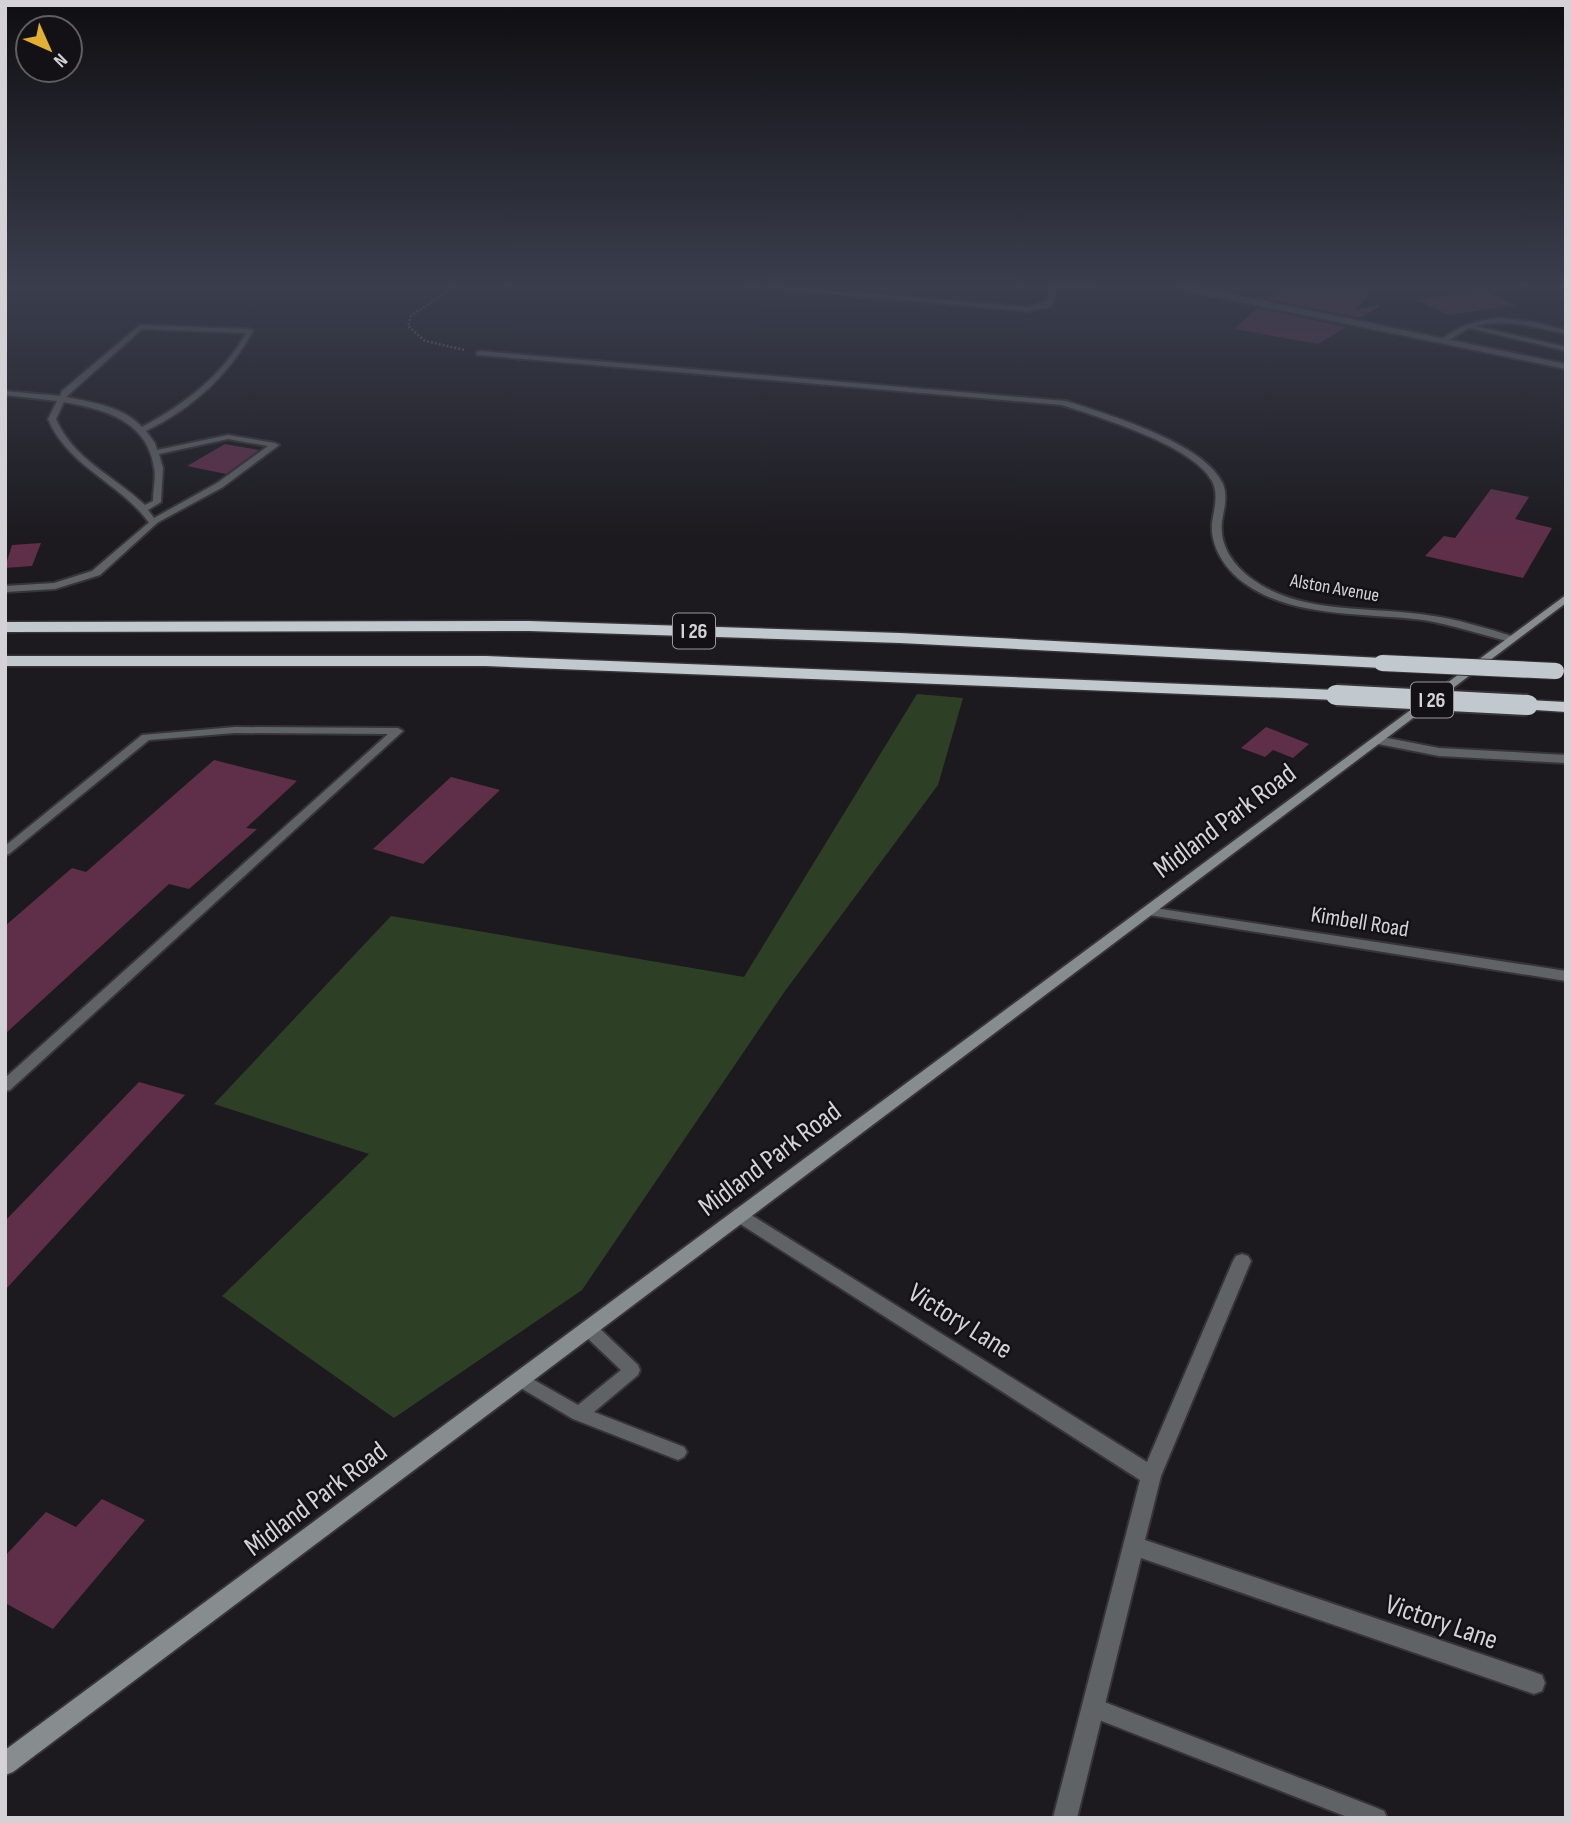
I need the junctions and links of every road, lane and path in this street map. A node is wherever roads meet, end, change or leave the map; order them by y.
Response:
1 (92, 369) edge
2 (226, 369) edge
3 (667, 369) edge
4 (5, 393) edge
5 (62, 399) junction
6 (144, 429) junction
7 (154, 453) junction
8 (145, 508) junction
9 (153, 522) junction
10 (5, 589) edge
11 (1566, 598) edge
12 (5, 627) edge
13 (1511, 639) junction
14 (5, 661) edge
15 (1561, 671) edge
16 (1566, 707) edge
17 (1377, 740) junction
18 (1566, 759) edge
19 (5, 852) edge
20 (1148, 911) junction
21 (1566, 976) edge
22 (5, 1087) edge
23 (740, 1215) junction
24 (1242, 1261) dead end
25 (588, 1328) junction
26 (520, 1379) junction
27 (579, 1414) junction
28 (678, 1452) dead end
29 (1151, 1476) junction
30 (1133, 1546) junction
31 (1534, 1683) dead end
32 (1094, 1708) junction
33 (5, 1764) edge
34 (1065, 1818) edge
35 (1377, 1818) edge

1 - 5 lane
2 - 6 lane
3 - 13 street, Alston Avenue
4 - 5 lane
5 - 6 lane
5 - 8 lane
6 - 7 lane
7 - 8 lane
7 - 9 lane
8 - 9 lane
9 - 10 street
11 - 13 street, Midland Park Road
12 - 15 highway, I 26, bridge
13 - 17 street, Midland Park Road
14 - 16 highway, I 26, bridge
17 - 18 street
17 - 20 street, Midland Park Road
19 - 22 lane
20 - 21 street, Kimbell Road
20 - 23 street, Midland Park Road
23 - 25 street, Midland Park Road
23 - 29 street, Victory Lane
24 - 29 street
25 - 26 street, Midland Park Road
25 - 27 lane
26 - 27 lane
26 - 33 street, Midland Park Road
27 - 28 lane
29 - 30 street
30 - 31 street, Victory Lane
30 - 32 street
32 - 34 street
32 - 35 lane

